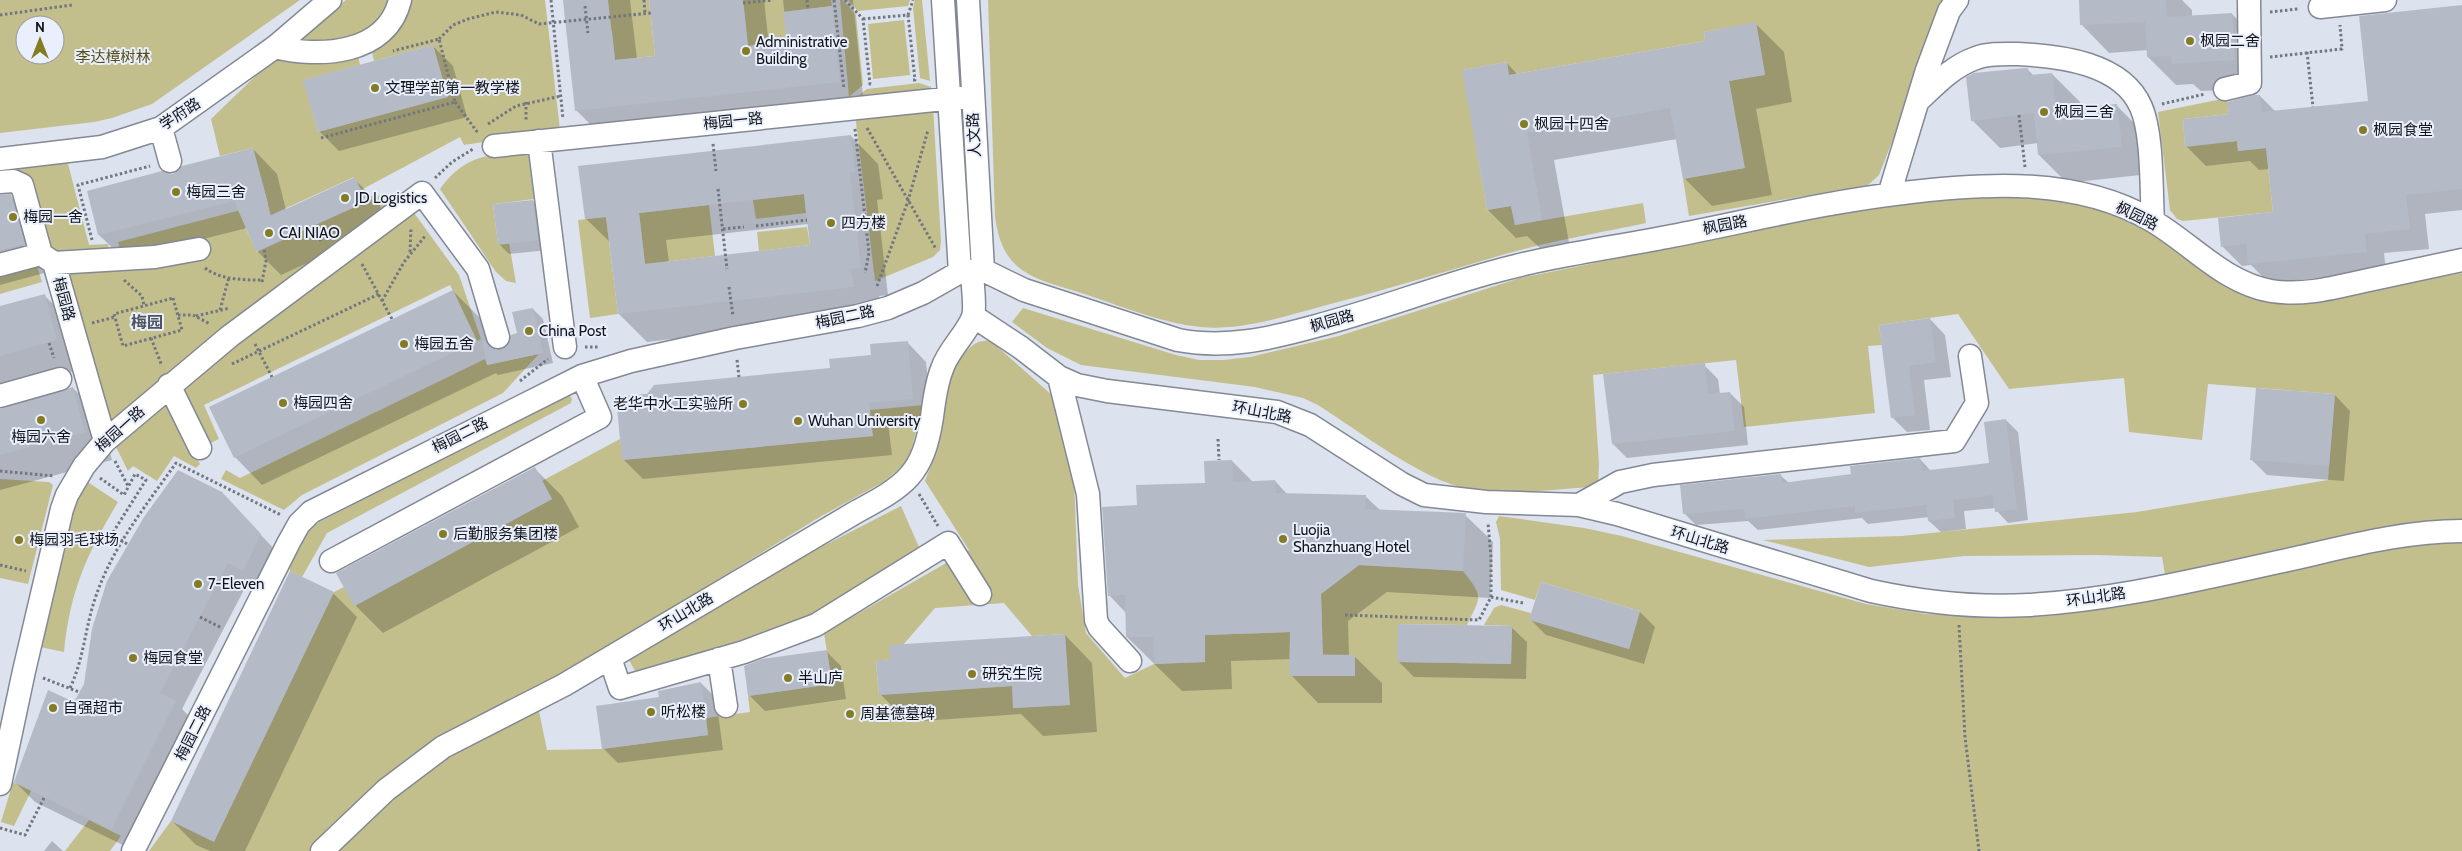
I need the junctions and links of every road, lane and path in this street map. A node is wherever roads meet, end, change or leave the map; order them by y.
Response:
1 (330, 0) edge
2 (400, 0) edge
3 (551, 0) edge
4 (644, 0) edge
5 (773, 0) edge
6 (807, 0) edge
7 (834, 0) edge
8 (845, 0) edge
9 (913, 0) edge
10 (943, 0) edge
11 (968, 0) edge
12 (1957, 0) edge
13 (2385, 0) edge
14 (749, 1) edge
15 (743, 3) dead end
16 (72, 5) dead end
17 (585, 6) dead end
18 (2329, 6) junction
19 (2249, 7) edge
20 (808, 9) dead end
21 (645, 13) junction
22 (650, 13) dead end
23 (0, 15) edge
24 (908, 15) junction
25 (586, 19) junction
26 (863, 19) junction
27 (553, 22) junction
28 (588, 33) dead end
29 (439, 39) junction
30 (275, 48) junction
31 (2307, 52) junction
32 (384, 54) dead end
33 (2250, 59) junction
34 (906, 80) dead end
35 (879, 83) dead end
36 (2225, 89) joint
37 (561, 96) junction
38 (972, 96) junction
39 (942, 99) junction
40 (850, 100) junction
41 (1919, 100) junction
42 (454, 102) junction
43 (2313, 107) dead end
44 (2142, 109) junction
45 (2019, 115) dead end
46 (572, 119) dead end
47 (161, 128) junction
48 (846, 129) dead end
49 (321, 138) dead end
50 (539, 141) junction
51 (723, 143) dead end
52 (484, 144) junction
53 (470, 150) junction
54 (0, 159) edge
55 (170, 161) joint
56 (716, 171) dead end
57 (0, 182) edge
58 (2027, 186) junction
59 (718, 189) dead end
60 (422, 193) junction
61 (1889, 195) junction
62 (908, 201) junction
63 (807, 220) dead end
64 (2153, 221) junction
65 (756, 226) dead end
66 (744, 227) dead end
67 (723, 230) junction
68 (428, 232) dead end
69 (102, 241) dead end
70 (264, 248) dead end
71 (199, 249) joint
72 (938, 252) dead end
73 (48, 259) junction
74 (114, 260) junction
75 (2462, 260) edge
76 (0, 265) edge
77 (366, 269) dead end
78 (727, 269) dead end
79 (971, 271) junction
80 (865, 273) dead end
81 (229, 277) junction
82 (263, 280) junction
83 (877, 286) dead end
84 (729, 287) dead end
85 (259, 288) dead end
86 (379, 294) junction
87 (382, 301) junction
88 (144, 306) junction
89 (220, 310) dead end
90 (178, 315) junction
91 (973, 316) junction
92 (392, 319) dead end
93 (734, 323) dead end
94 (238, 331) junction
95 (498, 337) dead end
96 (151, 338) junction
97 (49, 343) dead end
98 (565, 346) junction
99 (600, 346) dead end
100 (260, 352) junction
101 (1970, 356) dead end
102 (738, 366) dead end
103 (227, 367) dead end
104 (57, 370) joint
105 (272, 376) dead end
106 (582, 376) junction
107 (739, 376) dead end
108 (1059, 377) junction
109 (520, 381) dead end
110 (169, 385) junction
111 (0, 396) edge
112 (1218, 439) dead end
113 (105, 441) junction
114 (200, 448) dead end
115 (1219, 460) dead end
116 (0, 471) edge
117 (80, 472) junction
118 (909, 477) junction
119 (1486, 502) junction
120 (1579, 505) junction
121 (282, 515) dead end
122 (2462, 531) edge
123 (122, 541) junction
124 (948, 543) junction
125 (127, 544) dead end
126 (331, 561) dead end
127 (0, 565) edge
128 (108, 567) junction
129 (112, 570) dead end
130 (24, 571) dead end
131 (980, 594) dead end
132 (1490, 596) junction
133 (1523, 603) dead end
134 (1958, 604) junction
135 (1345, 614) dead end
136 (200, 617) dead end
137 (224, 629) dead end
138 (610, 658) junction
139 (720, 659) junction
140 (1130, 661) dead end
141 (64, 685) dead end
142 (70, 688) junction
143 (79, 692) dead end
144 (726, 706) dead end
145 (0, 784) edge
146 (44, 798) dead end
147 (0, 828) edge
148 (133, 851) edge
149 (322, 851) edge
150 (1979, 851) edge

1 - 30 street, 学府路
2 - 30 street
3 - 27 path
4 - 21 path
5 - 14 path
6 - 20 path
7 - 40 path
8 - 26 path
9 - 24 path
10 - 39 street
11 - 38 street, 人文路
12 - 41 street
13 - 18 street
14 - 15 path
16 - 23 path
17 - 25 path
18 - 19 path
18 - 31 path
19 - 33 street
21 - 22 path
21 - 25 path
24 - 26 path
24 - 34 path
25 - 27 path
25 - 28 path
26 - 35 path
27 - 29 path
27 - 37 path
29 - 32 path
29 - 42 path
30 - 47 street, 学府路
31 - 33 path
31 - 43 path
33 - 36 street
36 - 44 path
37 - 42 path
37 - 46 path
38 - 39 street, 梅园一路
38 - 79 street, 人文路
39 - 40 street, 梅园一路
39 - 62 path
39 - 79 street
40 - 50 street, 梅园一路
40 - 62 path
41 - 44 street
41 - 61 street
42 - 49 path
44 - 64 street
45 - 58 path
47 - 54 street, 学府路
47 - 55 street
48 - 80 path
50 - 52 street, 梅园一路
50 - 98 street
51 - 56 path
52 - 53 path
52 - 53 path
53 - 60 path
55 - 69 path
57 - 73 street, 梅园路
58 - 61 street, 枫园路
58 - 64 street, 枫园路
59 - 67 path
60 - 94 street, 梅园一路
60 - 95 street
61 - 79 street, 枫园路
62 - 72 path
62 - 83 path
63 - 65 path
64 - 75 street, 枫园路
66 - 67 path
67 - 78 path
68 - 87 path
70 - 82 path
71 - 74 street
71 - 81 path
73 - 74 street
73 - 76 street
73 - 113 street, 梅园路
74 - 88 path
77 - 86 path
79 - 91 street
79 - 106 street, 梅园二路
81 - 82 path
81 - 89 path
82 - 85 path
84 - 93 path
86 - 87 path
86 - 100 path
87 - 92 path
88 - 90 path
88 - 96 path
90 - 94 path
90 - 96 path
91 - 108 street, 环山北路
91 - 118 street, 环山北路
94 - 100 path
94 - 110 street, 梅园一路
96 - 110 path
97 - 104 path
98 - 99 path
98 - 109 path
100 - 103 path
100 - 105 path
101 - 120 street
102 - 107 path
104 - 111 street
106 - 126 street
106 - 148 street, 梅园二路
108 - 119 street, 环山北路
108 - 140 street
110 - 113 street, 梅园一路
110 - 114 street
112 - 115 path
113 - 117 street, 梅园一路
116 - 117 path
117 - 123 path
117 - 145 street, 梅园一路
118 - 124 path
118 - 138 street, 环山北路
119 - 120 street, 环山北路
119 - 132 path
120 - 134 street, 环山北路
121 - 123 path
122 - 134 street, 环山北路
123 - 125 path
123 - 128 path
124 - 131 street
124 - 139 street
127 - 130 path
128 - 129 path
128 - 142 path
132 - 133 path
132 - 135 path
134 - 150 path
136 - 137 path
138 - 139 street
138 - 149 street, 环山北路
139 - 144 street
141 - 142 path
142 - 143 path
146 - 147 path

